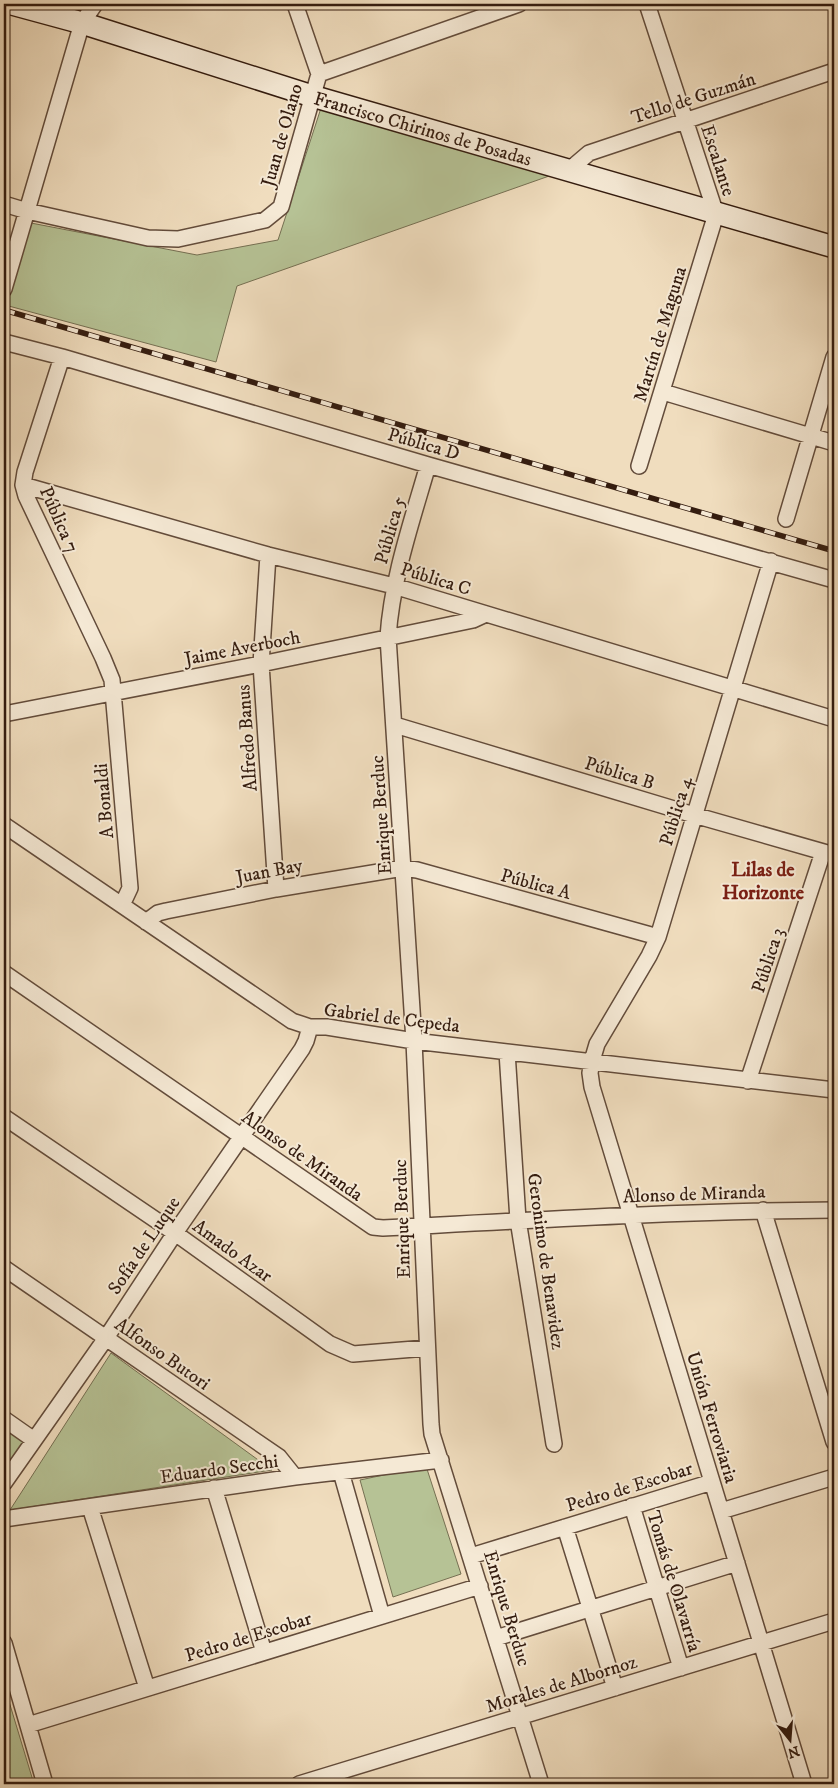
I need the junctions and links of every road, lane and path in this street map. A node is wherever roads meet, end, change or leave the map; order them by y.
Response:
1 (12, 4) edge
2 (96, 4) edge
3 (295, 4) edge
4 (519, 4) edge
5 (647, 4) edge
6 (82, 23) junction
7 (834, 71) edge
8 (319, 74) junction
9 (312, 96) junction
10 (686, 121) junction
11 (569, 170) junction
12 (4, 204) edge
13 (27, 211) junction
14 (716, 214) junction
15 (834, 248) edge
16 (4, 289) edge
17 (4, 342) edge
18 (62, 357) junction
19 (834, 357) edge
20 (662, 392) junction
21 (812, 436) junction
22 (834, 442) edge
23 (428, 465) junction
24 (639, 466) dead end
25 (24, 485) junction
26 (786, 519) dead end
27 (268, 555) junction
28 (771, 562) junction
29 (834, 580) edge
30 (394, 586) junction
31 (486, 614) junction
32 (388, 637) junction
33 (260, 664) junction
34 (734, 690) junction
35 (114, 692) junction
36 (4, 714) edge
37 (834, 719) edge
38 (394, 725) junction
39 (694, 815) junction
40 (4, 825) edge
41 (829, 853) edge
42 (403, 868) junction
43 (276, 889) junction
44 (122, 906) junction
45 (146, 922) junction
46 (658, 937) junction
47 (4, 973) edge
48 (310, 1027) junction
49 (414, 1041) junction
50 (507, 1052) junction
51 (592, 1061) junction
52 (748, 1081) junction
53 (834, 1090) edge
54 (4, 1117) edge
55 (241, 1137) junction
56 (763, 1210) junction
57 (834, 1210) edge
58 (631, 1215) junction
59 (518, 1220) junction
60 (421, 1226) junction
61 (174, 1233) junction
62 (4, 1268) edge
63 (106, 1338) junction
64 (427, 1348) junction
65 (4, 1419) edge
66 (34, 1440) junction
67 (834, 1442) edge
68 (554, 1444) dead end
69 (441, 1460) junction
70 (341, 1472) junction
71 (295, 1477) junction
72 (834, 1477) edge
73 (712, 1482) junction
74 (4, 1483) edge
75 (214, 1488) junction
76 (632, 1506) junction
77 (90, 1507) junction
78 (721, 1512) junction
79 (4, 1519) edge
80 (565, 1527) junction
81 (471, 1556) junction
82 (737, 1563) junction
83 (480, 1586) junction
84 (656, 1588) junction
85 (590, 1608) junction
86 (382, 1616) junction
87 (834, 1621) edge
88 (496, 1638) junction
89 (4, 1643) edge
90 (761, 1643) junction
91 (264, 1652) junction
92 (681, 1668) junction
93 (147, 1688) junction
94 (615, 1688) junction
95 (520, 1717) junction
96 (28, 1725) junction
97 (45, 1784) edge
98 (301, 1784) edge
99 (541, 1784) edge
100 (804, 1784) edge

1 - 6 main road, Francisco Chirinos de Posadas
2 - 6 street
3 - 8 street
4 - 8 street
5 - 10 street, Escalante
6 - 9 main road, Francisco Chirinos de Posadas
6 - 13 street
7 - 10 street, Tello de Guzmán
8 - 9 street, Juan de Olano
9 - 11 main road, Francisco Chirinos de Posadas
9 - 13 street, Juan de Olano
10 - 11 street, Tello de Guzmán
10 - 14 street, Escalante
11 - 14 main road, Francisco Chirinos de Posadas
12 - 13 street
13 - 16 street
14 - 15 main road, Francisco Chirinos de Posadas
14 - 20 street, Martín de Maguna
17 - 18 street, Pública D
18 - 23 street, Pública D
18 - 25 street, Pública 7
19 - 21 street
20 - 21 street
20 - 24 street, Martín de Maguna
21 - 22 street
21 - 26 street
23 - 28 street, Pública D
23 - 30 street, Pública 5
25 - 27 street, Pública C
25 - 35 street, Pública 7
27 - 30 street, Pública C
27 - 33 street, Alfredo Banus
28 - 29 street, Pública D
28 - 34 street, Pública 4
30 - 31 street, Pública C
30 - 32 street, Pública 5
31 - 32 street, Jaime Averboch
31 - 34 street, Pública C
32 - 33 street, Jaime Averboch
32 - 38 street, Enrique Berduc
33 - 35 street, Jaime Averboch
33 - 43 street, Alfredo Banus
34 - 37 street, Pública C
34 - 39 street, Pública 4
35 - 36 street, Jaime Averboch
35 - 44 street, A Bonaldi
38 - 39 street, Pública B
38 - 42 street, Enrique Berduc
39 - 41 street, Pública B
39 - 46 street, Pública 4
40 - 44 street, Gabriel de Cepeda
41 - 52 street, Pública 3
42 - 43 street, Juan Bay
42 - 46 street, Pública A
42 - 49 street, Enrique Berduc
43 - 45 street, Juan Bay
44 - 45 street, Gabriel de Cepeda
45 - 48 street, Gabriel de Cepeda
46 - 51 street, Pública 4
47 - 55 street, Alonso de Miranda
48 - 49 street, Gabriel de Cepeda
48 - 55 street, Sofía de Luque
49 - 50 street, Gabriel de Cepeda
49 - 60 street, Enrique Berduc
50 - 51 street, Gabriel de Cepeda
50 - 59 street, Geronimo de Benavidez
51 - 52 street, Gabriel de Cepeda
51 - 58 street, Unión Ferroviaria
52 - 53 street, Gabriel de Cepeda
54 - 61 street, Amado Azar
55 - 60 street, Alonso de Miranda
55 - 61 street, Sofía de Luque
56 - 57 street, Alonso de Miranda
56 - 58 street, Alonso de Miranda
56 - 67 street
58 - 59 street, Alonso de Miranda
58 - 73 street, Unión Ferroviaria
59 - 60 street, Alonso de Miranda
59 - 68 street, Geronimo de Benavidez
60 - 64 street, Enrique Berduc
61 - 63 street, Sofía de Luque
61 - 64 street, Amado Azar
62 - 63 street, Alfonso Butori
63 - 66 street, Sofía de Luque
63 - 71 street, Alfonso Butori
64 - 69 street, Enrique Berduc
65 - 66 street
66 - 74 street, Sofía de Luque
69 - 70 street, Eduardo Secchi
69 - 81 street, Enrique Berduc
70 - 71 street, Eduardo Secchi
70 - 86 street
71 - 75 street, Eduardo Secchi
72 - 78 street
73 - 76 street, Pedro de Escobar
73 - 78 street, Unión Ferroviaria
75 - 77 street, Eduardo Secchi
75 - 91 street
76 - 80 street, Pedro de Escobar
76 - 84 street, Tomás de Olavarría
77 - 79 street, Eduardo Secchi
77 - 93 street
78 - 82 street, Unión Ferroviaria
80 - 81 street, Pedro de Escobar
80 - 85 street
81 - 83 street, Enrique Berduc
82 - 84 street
82 - 90 street, Unión Ferroviaria
83 - 86 street, Pedro de Escobar
83 - 88 street, Enrique Berduc
84 - 85 street
84 - 92 street, Tomás de Olavarría
85 - 88 street
85 - 94 street
86 - 91 street, Pedro de Escobar
87 - 90 street, Morales de Albornoz
88 - 95 street, Enrique Berduc
89 - 96 street
90 - 92 street, Morales de Albornoz
90 - 100 street, Unión Ferroviaria
91 - 93 street, Pedro de Escobar
92 - 94 street, Morales de Albornoz
93 - 96 street, Pedro de Escobar
94 - 95 street, Morales de Albornoz
95 - 98 street, Morales de Albornoz
95 - 99 street, Enrique Berduc
96 - 97 street

